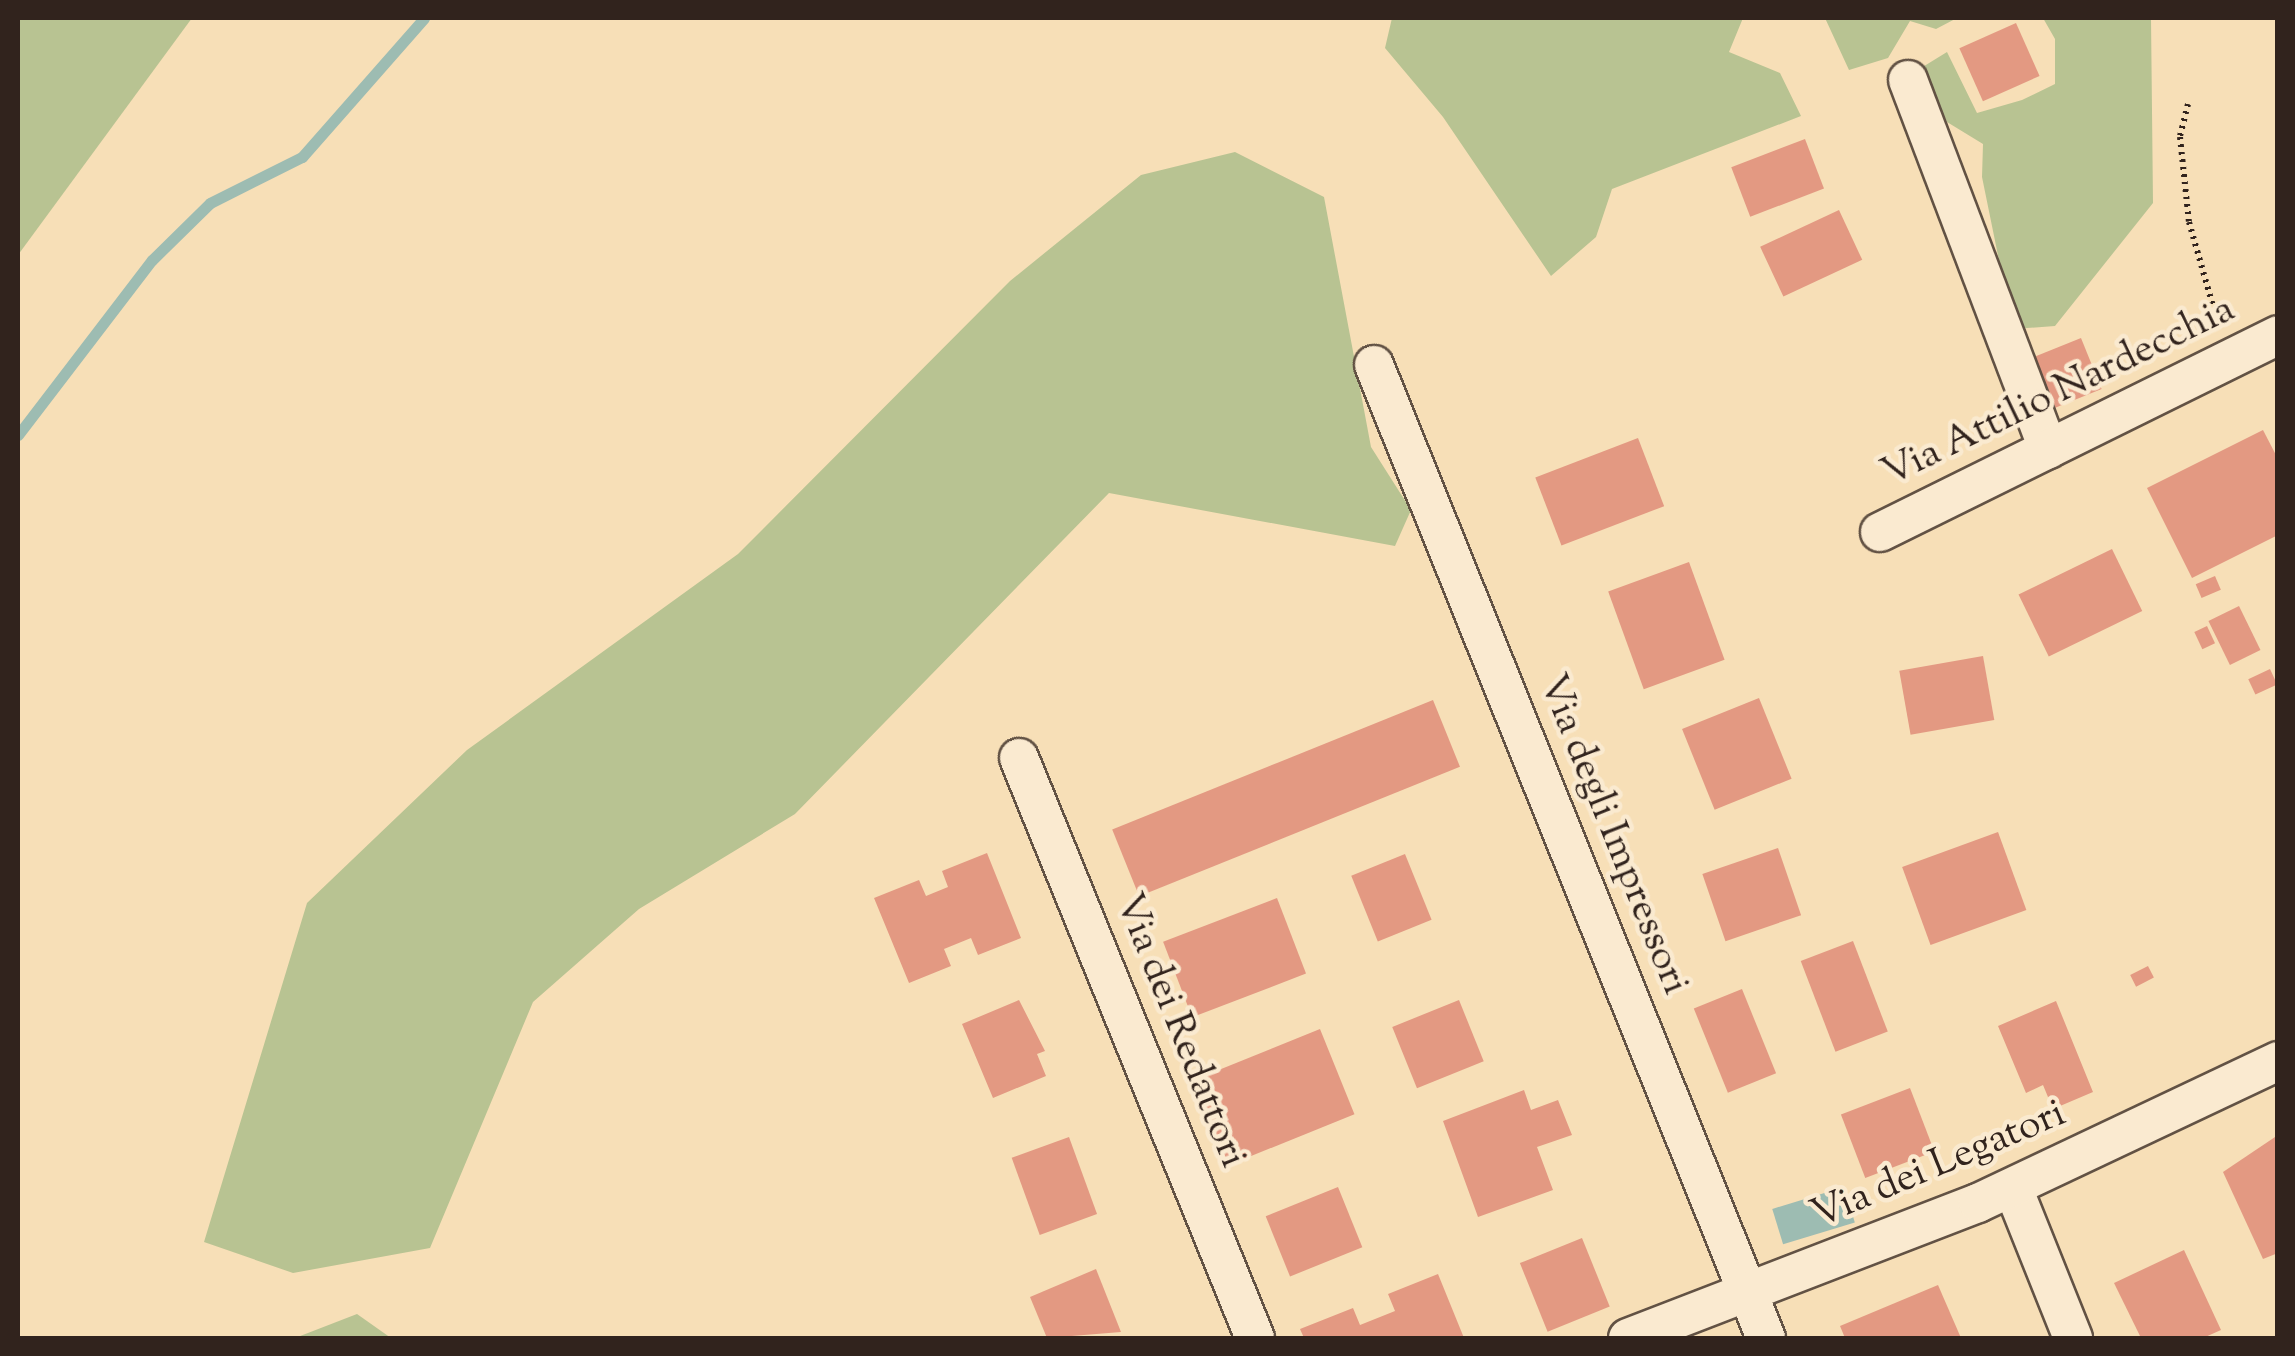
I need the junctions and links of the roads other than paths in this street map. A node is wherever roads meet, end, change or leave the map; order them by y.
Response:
1 (1908, 80) dead end
2 (2278, 335) edge
3 (1374, 365) dead end
4 (2048, 449) junction
5 (1880, 532) dead end
6 (1020, 758) dead end
7 (2278, 1061) edge
8 (2013, 1188) junction
9 (1748, 1293) junction
10 (1256, 1338) edge
11 (1628, 1338) edge
12 (1766, 1338) edge
13 (2073, 1338) edge

1 - 4 street
2 - 4 street, Via Attilio Nardecchia
3 - 9 street, Via degli Impressori
4 - 5 street, Via Attilio Nardecchia
6 - 10 street, Via dei Redattori
7 - 8 street, Via dei Legatori
8 - 9 street, Via dei Legatori
8 - 13 street
9 - 11 street, Via dei Legatori
9 - 12 street, Via degli Impressori

